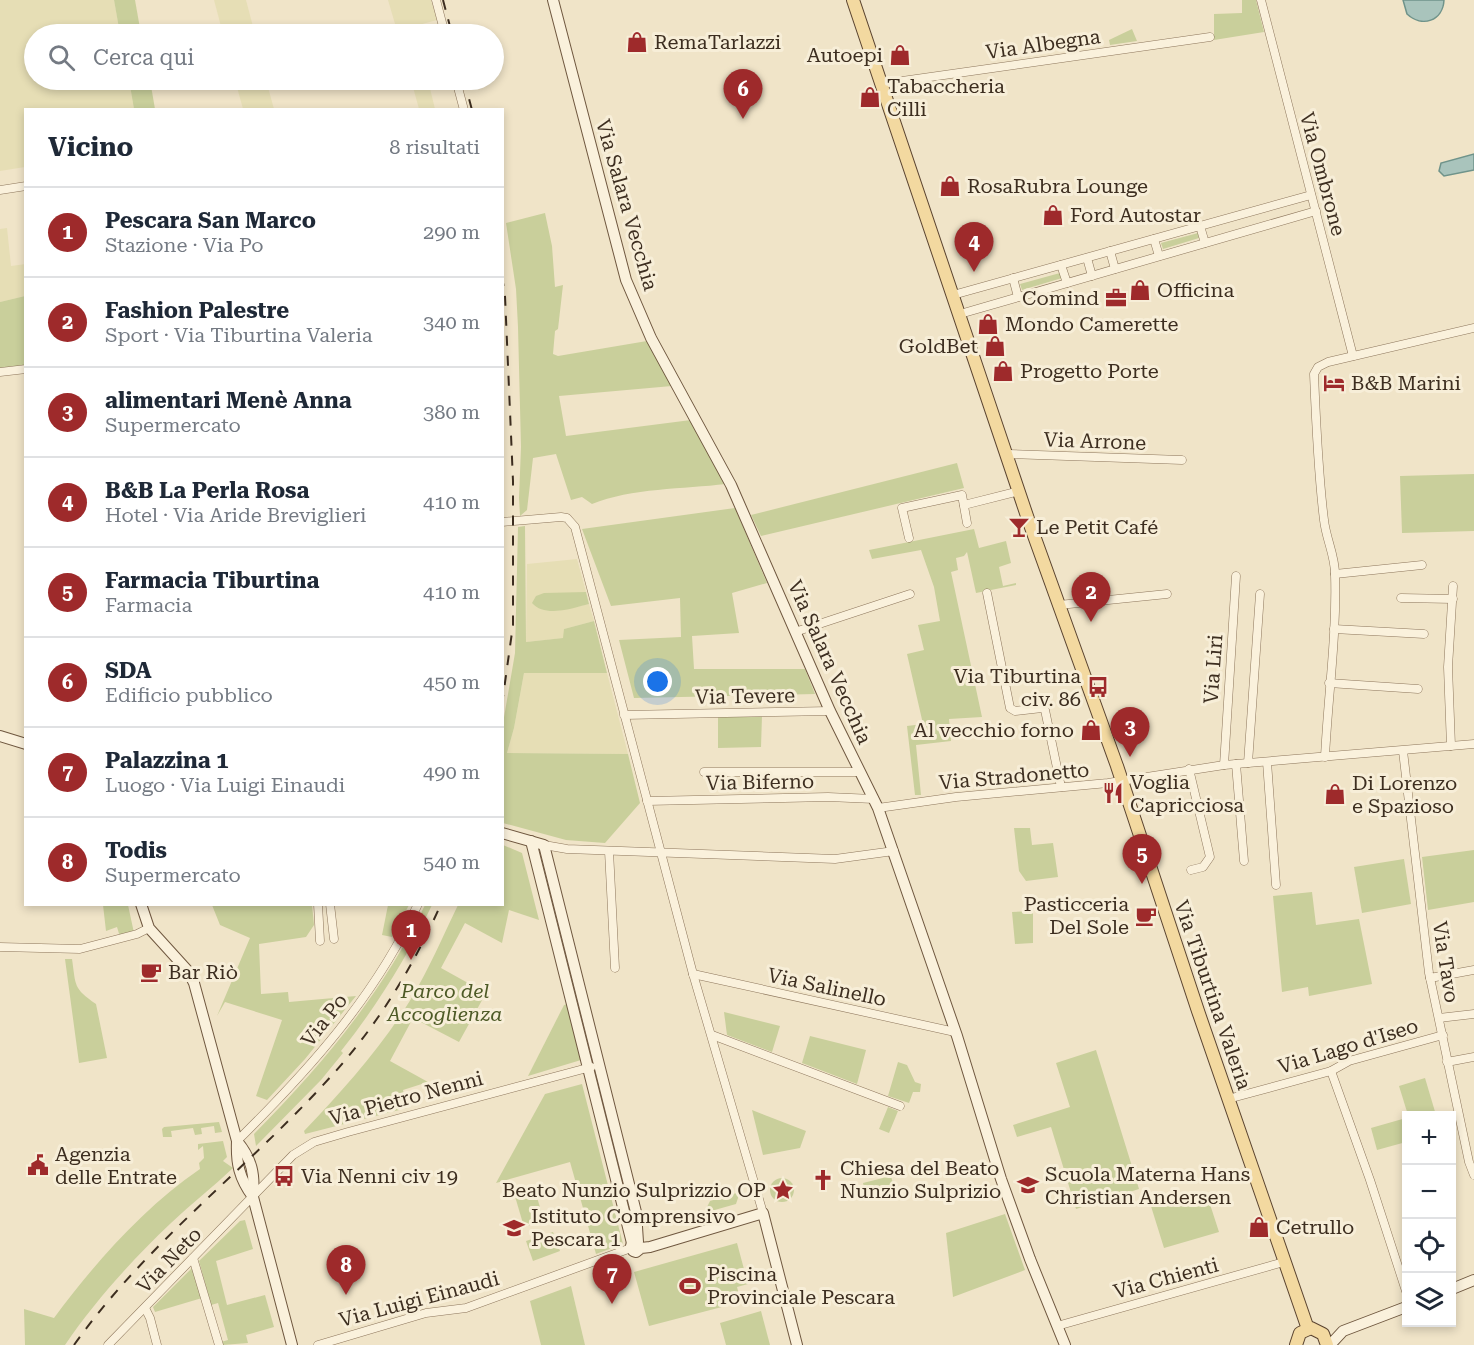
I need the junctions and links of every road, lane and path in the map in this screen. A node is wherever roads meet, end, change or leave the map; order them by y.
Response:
1 (436, 0) edge
2 (553, 0) edge
3 (853, 0) edge
4 (1261, 0) edge
5 (442, 24) edge
6 (1210, 37) dead end
7 (881, 84) junction
8 (459, 90) edge
9 (463, 108) edge
10 (24, 186) edge
11 (0, 190) edge
12 (1311, 195) junction
13 (1316, 211) junction
14 (1239, 216) junction
15 (1200, 226) junction
16 (1244, 232) junction
17 (1154, 239) junction
18 (1205, 243) junction
19 (1110, 251) junction
20 (1159, 256) junction
21 (1087, 258) junction
22 (1061, 265) junction
23 (1115, 269) junction
24 (1092, 276) junction
25 (1013, 278) junction
26 (1067, 283) junction
27 (953, 295) junction
28 (1018, 297) junction
29 (960, 314) junction
30 (1474, 328) edge
31 (1353, 356) junction
32 (24, 369) edge
33 (0, 372) edge
34 (1007, 454) junction
35 (1182, 460) dead end
36 (1019, 491) junction
37 (964, 505) junction
38 (504, 522) edge
39 (967, 522) dead end
40 (909, 538) dead end
41 (1422, 565) dead end
42 (1335, 574) junction
43 (1236, 576) dead end
44 (1453, 586) dead end
45 (987, 593) dead end
46 (910, 594) dead end
47 (1167, 594) dead end
48 (1260, 594) dead end
49 (1401, 598) dead end
50 (1453, 599) junction
51 (1059, 604) junction
52 (1334, 629) junction
53 (795, 632) junction
54 (1424, 633) dead end
55 (1329, 683) junction
56 (1418, 689) dead end
57 (830, 711) junction
58 (624, 715) junction
59 (0, 736) edge
60 (24, 743) edge
61 (1474, 744) edge
62 (1451, 746) junction
63 (1403, 751) junction
64 (1325, 757) junction
65 (1267, 762) junction
66 (1248, 763) junction
67 (1236, 764) junction
68 (1224, 765) junction
69 (1189, 770) junction
70 (704, 772) dead end
71 (860, 772) junction
72 (1121, 780) junction
73 (1061, 787) junction
74 (647, 801) junction
75 (876, 803) junction
76 (504, 834) edge
77 (531, 841) junction
78 (544, 845) junction
79 (609, 851) junction
80 (894, 851) junction
81 (662, 853) junction
82 (1244, 861) dead end
83 (1191, 870) dead end
84 (1276, 885) dead end
85 (142, 906) edge
86 (318, 906) edge
87 (330, 906) edge
88 (417, 906) edge
89 (149, 928) junction
90 (334, 939) dead end
91 (320, 941) dead end
92 (0, 946) edge
93 (615, 968) dead end
94 (1474, 970) edge
95 (693, 974) junction
96 (1430, 978) junction
97 (1474, 1014) edge
98 (1439, 1018) junction
99 (955, 1032) junction
100 (712, 1035) junction
101 (1443, 1035) junction
102 (1474, 1058) edge
103 (1447, 1062) junction
104 (600, 1065) junction
105 (588, 1068) junction
106 (1331, 1071) junction
107 (1228, 1099) junction
108 (900, 1106) dead end
109 (237, 1141) junction
110 (1472, 1161) edge
111 (1474, 1175) edge
112 (253, 1197) junction
113 (763, 1213) junction
114 (636, 1245) junction
115 (194, 1258) junction
116 (1284, 1262) junction
117 (1402, 1276) edge
118 (1473, 1281) edge
119 (1456, 1287) edge
120 (145, 1308) junction
121 (1402, 1309) edge
122 (1057, 1326) junction
123 (1311, 1329) junction
124 (1343, 1331) junction
125 (108, 1345) edge
126 (157, 1345) edge
127 (219, 1345) edge
128 (292, 1345) edge
129 (318, 1345) edge
130 (797, 1345) edge
131 (1065, 1345) edge
132 (1296, 1345) edge
133 (1328, 1345) edge

1 - 5 street
2 - 53 street, Via Salara Vecchia
3 - 7 main road, Via Tiburtina Valeria
4 - 12 street, Via Ombrone
6 - 7 street, Via Albegna
7 - 27 main road, Via Tiburtina Valeria
8 - 9 street
10 - 11 street
12 - 13 street, Via Ombrone
12 - 14 street
13 - 16 street
13 - 31 street, Via Ombrone
14 - 15 street
14 - 16 street
15 - 17 street
15 - 18 street
16 - 18 street
17 - 19 street
17 - 20 street
18 - 20 street
19 - 21 street
19 - 23 street
20 - 23 street
21 - 22 street
21 - 24 street
22 - 25 street
22 - 26 street
23 - 24 street
24 - 26 street
25 - 27 street
25 - 28 street
26 - 28 street
27 - 29 main road, Via Tiburtina Valeria
28 - 29 street
29 - 34 main road, Via Tiburtina Valeria
30 - 31 street
31 - 42 street
32 - 33 street
34 - 35 street, Via Arrone
34 - 36 main road, Via Tiburtina Valeria
36 - 37 street
36 - 51 main road, Via Tiburtina Valeria
37 - 39 street
37 - 40 street
38 - 58 street
41 - 42 street
42 - 52 street
43 - 68 street, Via Liri
44 - 50 street
45 - 73 street
46 - 53 street
47 - 51 street
48 - 66 street
49 - 50 street
50 - 62 street
51 - 72 main road, Via Tiburtina Valeria
52 - 54 street
52 - 55 street
53 - 57 street, Via Salara Vecchia
55 - 56 street
55 - 64 street
57 - 58 street, Via Tevere
57 - 71 street, Via Salara Vecchia
58 - 74 street
59 - 60 street
61 - 62 street, Via Stradonetto
62 - 63 street, Via Stradonetto
63 - 64 street, Via Stradonetto
63 - 96 street, Via Tavo
64 - 65 street, Via Stradonetto
65 - 66 street, Via Stradonetto
65 - 84 street
66 - 67 street, Via Stradonetto
67 - 68 street, Via Stradonetto
67 - 82 street
68 - 69 street, Via Stradonetto
69 - 72 street, Via Stradonetto
69 - 83 street
70 - 71 street
71 - 75 street, Via Salara Vecchia
72 - 73 street, Via Stradonetto
72 - 107 main road, Via Tiburtina Valeria
73 - 75 street, Via Stradonetto
74 - 75 street, Via Biferno
74 - 81 street
75 - 80 street, Via Salara Vecchia
76 - 77 street
77 - 78 street
77 - 105 street
78 - 79 street
78 - 104 street
79 - 81 street
79 - 93 street
80 - 81 street
80 - 99 street, Via Salara Vecchia
81 - 95 street
85 - 89 street
86 - 91 street
87 - 90 street
88 - 109 street, Via Po
89 - 92 street
89 - 109 street
94 - 96 street
95 - 99 street, Via Salinello
95 - 100 street
96 - 98 street, Via Tavo
97 - 98 street
98 - 101 street, Via Tavo
99 - 122 street, Via Salara Vecchia
100 - 108 street
100 - 113 street
101 - 103 street, Via Tavo
101 - 106 street, Via Lago d'Iseo
102 - 103 street
103 - 110 street, Via Tavo
104 - 105 street, Via Pietro Nenni
104 - 114 street
105 - 112 street, Via Pietro Nenni
105 - 114 street
106 - 107 street, Via Lago d'Iseo
106 - 117 street
107 - 116 main road, Via Tiburtina Valeria
109 - 112 street
110 - 111 street, Via Tavo
112 - 115 street, Via Neto
112 - 128 street
113 - 114 street
113 - 130 street
114 - 129 street, Via Luigi Einaudi
115 - 120 street, Via Neto
115 - 127 street
116 - 122 street, Via Chienti
116 - 123 main road, Via Tiburtina Valeria
118 - 119 street
120 - 125 street, Via Neto
120 - 126 street
121 - 124 street
122 - 131 street, Via Salara Vecchia
123 - 124 street
123 - 132 main road
123 - 133 main road, Via Tiburtina Valeria
124 - 133 street

